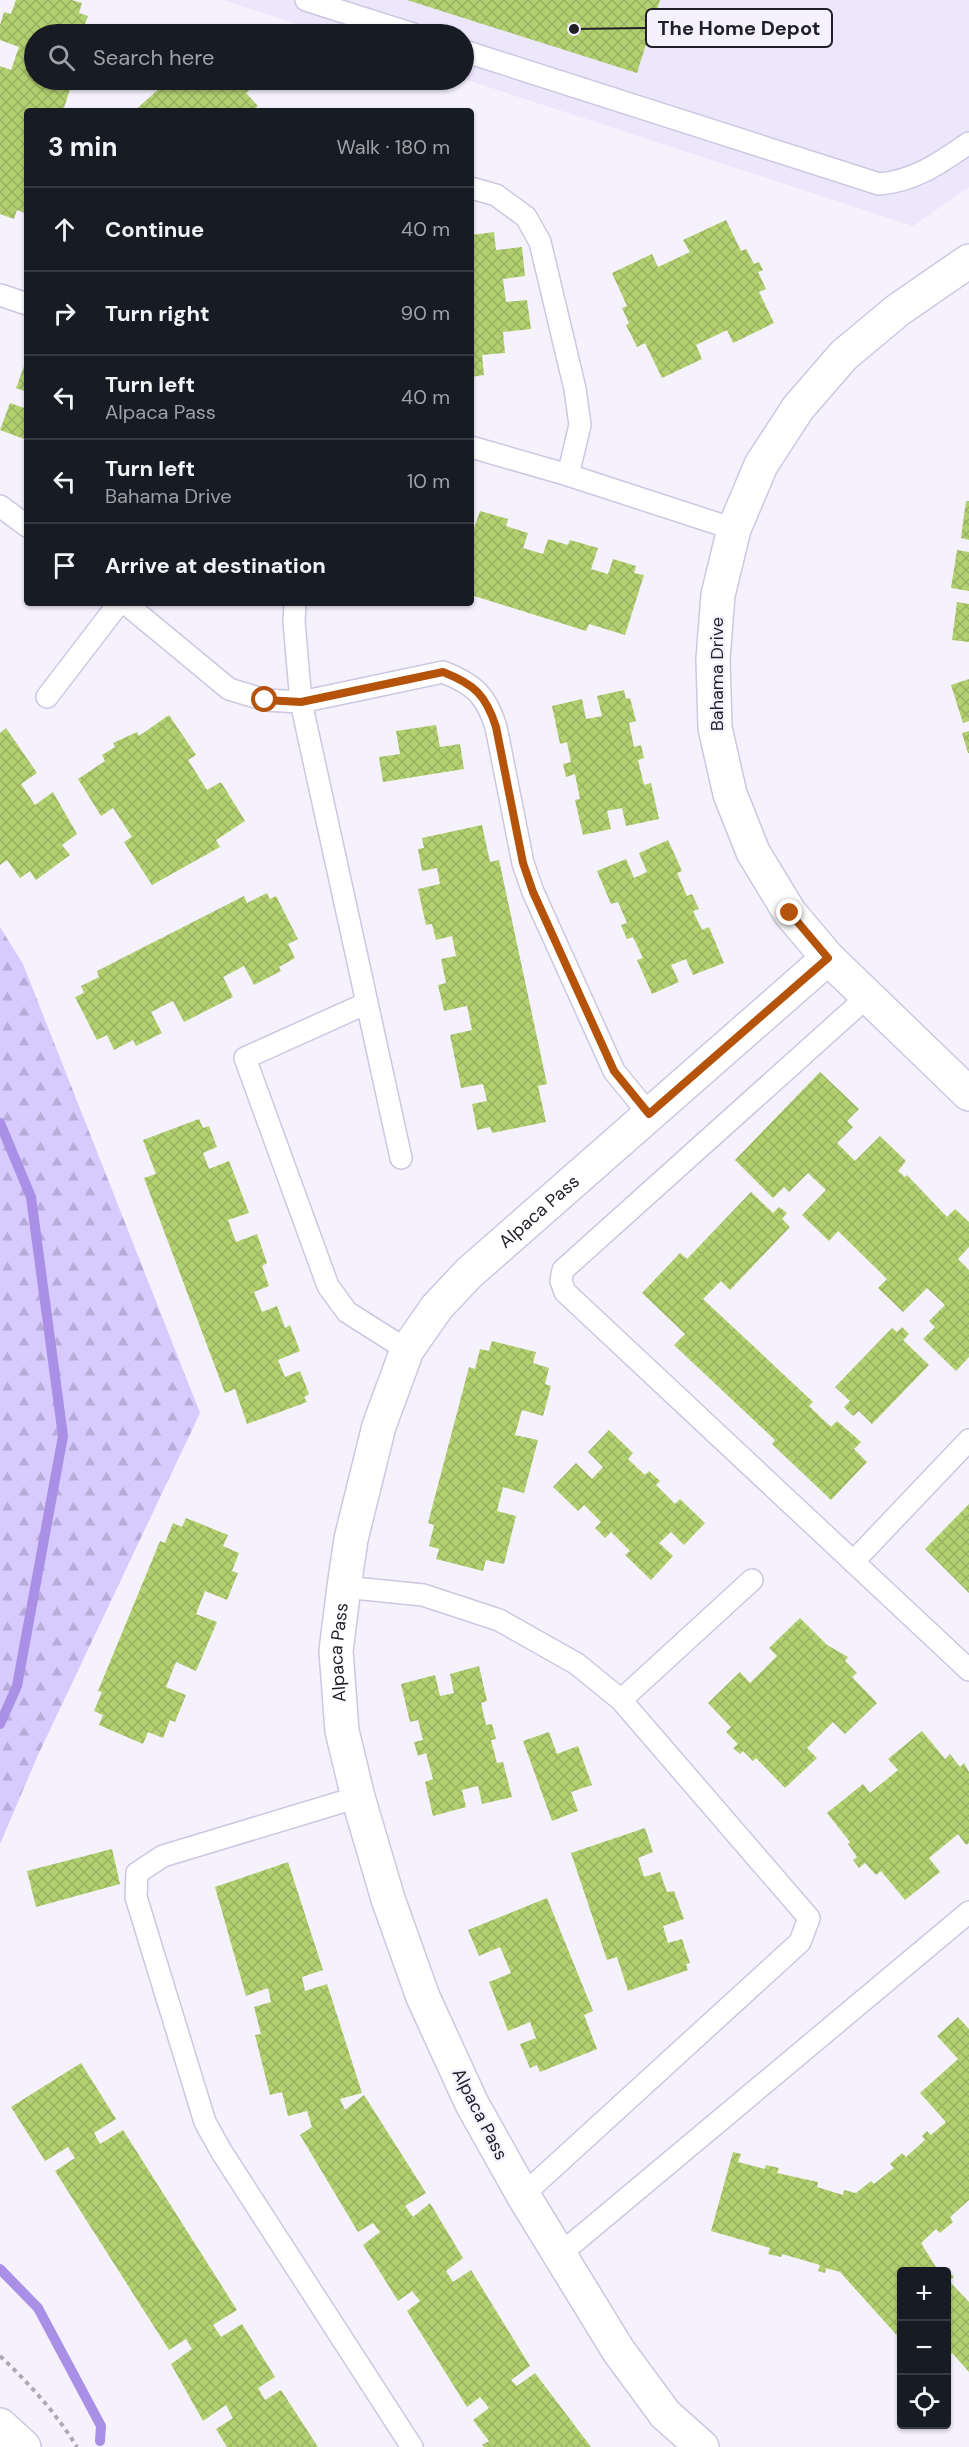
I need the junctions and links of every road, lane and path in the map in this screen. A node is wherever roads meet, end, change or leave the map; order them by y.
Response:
1 (306, 0) edge
2 (382, 24) edge
3 (474, 54) edge
4 (969, 143) edge
5 (474, 189) edge
6 (969, 261) edge
7 (0, 295) edge
8 (24, 303) edge
9 (474, 448) edge
10 (568, 475) junction
11 (0, 506) edge
12 (24, 524) edge
13 (734, 529) junction
14 (117, 606) edge
15 (128, 606) edge
16 (295, 606) edge
17 (46, 697) dead end
18 (301, 702) junction
19 (828, 958) junction
20 (867, 997) junction
21 (368, 1003) junction
22 (969, 1094) edge
23 (649, 1114) junction
24 (401, 1158) dead end
25 (406, 1350) junction
26 (969, 1440) edge
27 (853, 1562) junction
28 (752, 1580) dead end
29 (344, 1587) junction
30 (969, 1671) edge
31 (621, 1700) junction
32 (358, 1797) junction
33 (969, 1912) edge
34 (523, 2195) junction
35 (559, 2255) junction
36 (0, 2356) edge
37 (0, 2425) edge
38 (24, 2447) edge
39 (77, 2447) edge
40 (412, 2447) edge
41 (702, 2447) edge

1 - 2 lane
3 - 4 lane
5 - 10 lane
6 - 13 street, Bahama Drive
7 - 8 lane
9 - 10 lane
10 - 13 lane
11 - 12 lane
13 - 19 street, Bahama Drive
14 - 17 lane
15 - 18 lane
16 - 18 lane
18 - 21 lane
18 - 23 lane
19 - 20 street, Bahama Drive
19 - 23 street, Alpaca Pass
20 - 22 street, Bahama Drive
20 - 27 lane
21 - 24 lane
21 - 25 lane
23 - 25 street, Alpaca Pass
25 - 29 street, Alpaca Pass
26 - 27 lane
27 - 30 lane
28 - 31 lane
29 - 31 lane
29 - 32 street, Alpaca Pass
31 - 34 lane
32 - 34 street, Alpaca Pass
32 - 40 lane
33 - 35 lane
34 - 35 street, Alpaca Pass
35 - 41 street, Alpaca Pass
36 - 39 path
37 - 38 street

